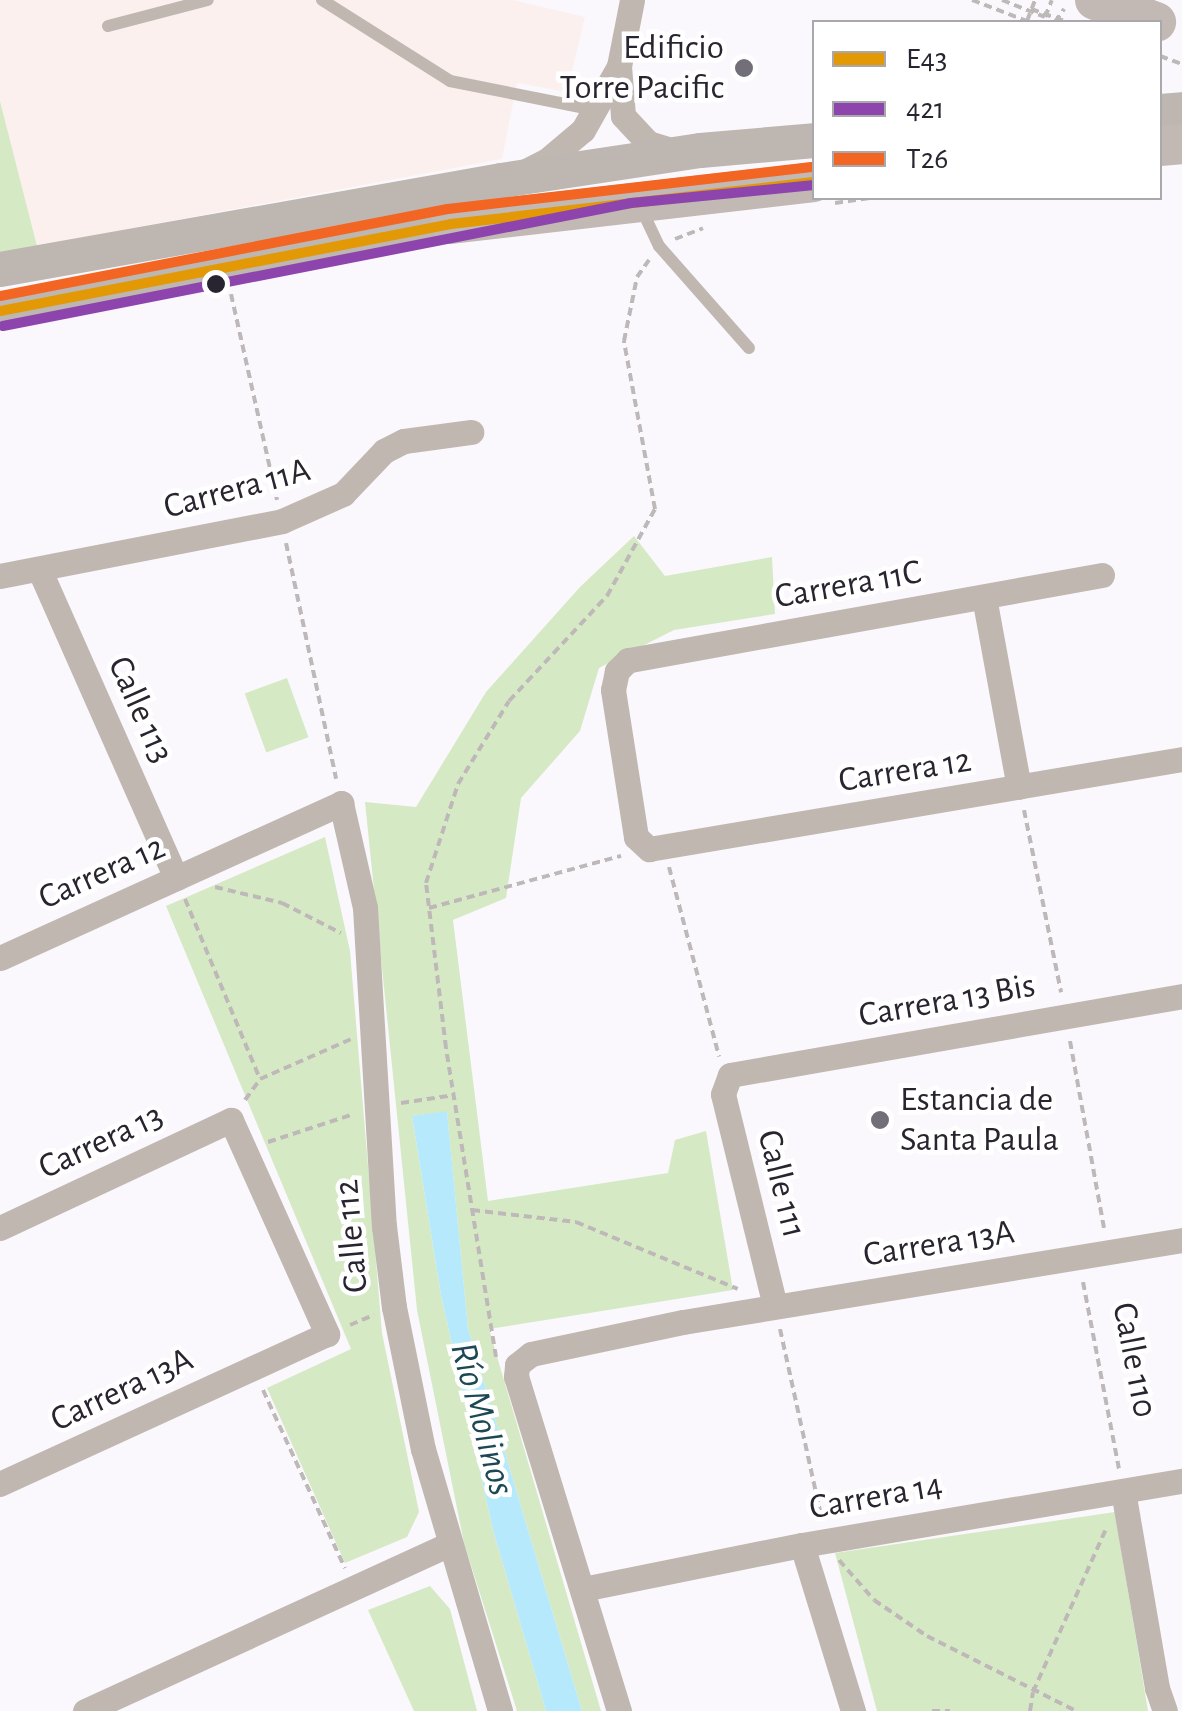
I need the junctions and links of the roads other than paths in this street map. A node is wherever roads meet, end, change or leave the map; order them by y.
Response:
1 (208, 0) edge
2 (322, 0) edge
3 (632, 0) edge
4 (1096, 0) edge
5 (1150, 20) edge
6 (108, 26) dead end
7 (619, 66) junction
8 (598, 110) junction
9 (812, 140) edge
10 (692, 151) junction
11 (812, 170) edge
12 (501, 180) junction
13 (812, 192) edge
14 (634, 194) junction
15 (451, 224) joint
16 (0, 269) edge
17 (0, 311) edge
18 (749, 348) dead end
19 (472, 432) dead end
20 (40, 570) junction
21 (1102, 575) dead end
22 (0, 576) edge
23 (984, 597) junction
24 (1182, 760) edge
25 (1020, 788) junction
26 (341, 803) joint
27 (651, 846) joint
28 (176, 878) junction
29 (0, 958) edge
30 (1182, 996) edge
31 (725, 1080) joint
32 (0, 1228) edge
33 (1182, 1240) edge
34 (776, 1306) junction
35 (327, 1334) joint
36 (1182, 1481) edge
37 (0, 1484) edge
38 (1123, 1491) junction
39 (814, 1543) junction
40 (449, 1544) junction
41 (583, 1590) junction
42 (84, 1711) edge
43 (500, 1711) edge
44 (619, 1711) edge
45 (853, 1711) edge
46 (1165, 1711) edge

1 - 6 lane
2 - 8 lane
3 - 7 street
4 - 5 main road
7 - 8 street
7 - 10 street
8 - 12 street
9 - 10 main road
10 - 12 main road
11 - 14 main road
12 - 16 main road
13 - 14 main road
14 - 15 main road
14 - 18 lane
15 - 17 main road
19 - 20 street, Carrera 11A
20 - 22 street, Carrera 11A
20 - 28 street, Calle 113
21 - 23 street, Carrera 11C
23 - 25 street
23 - 27 street, Carrera 11C
24 - 25 street, Carrera 12
25 - 27 street, Carrera 12
26 - 28 street, Carrera 12
26 - 40 street, Calle 112
28 - 29 street, Carrera 12
30 - 31 street, Carrera 13 Bis
31 - 34 street, Calle 111
32 - 35 street, Carrera 13
33 - 34 street, Carrera 13A
34 - 41 street, Carrera 13A
35 - 37 street, Carrera 13A
36 - 38 street, Carrera 14
38 - 39 street, Carrera 14
38 - 46 street
39 - 41 street, Carrera 14
39 - 45 street
40 - 42 street
40 - 43 street, Calle 112
41 - 44 street

